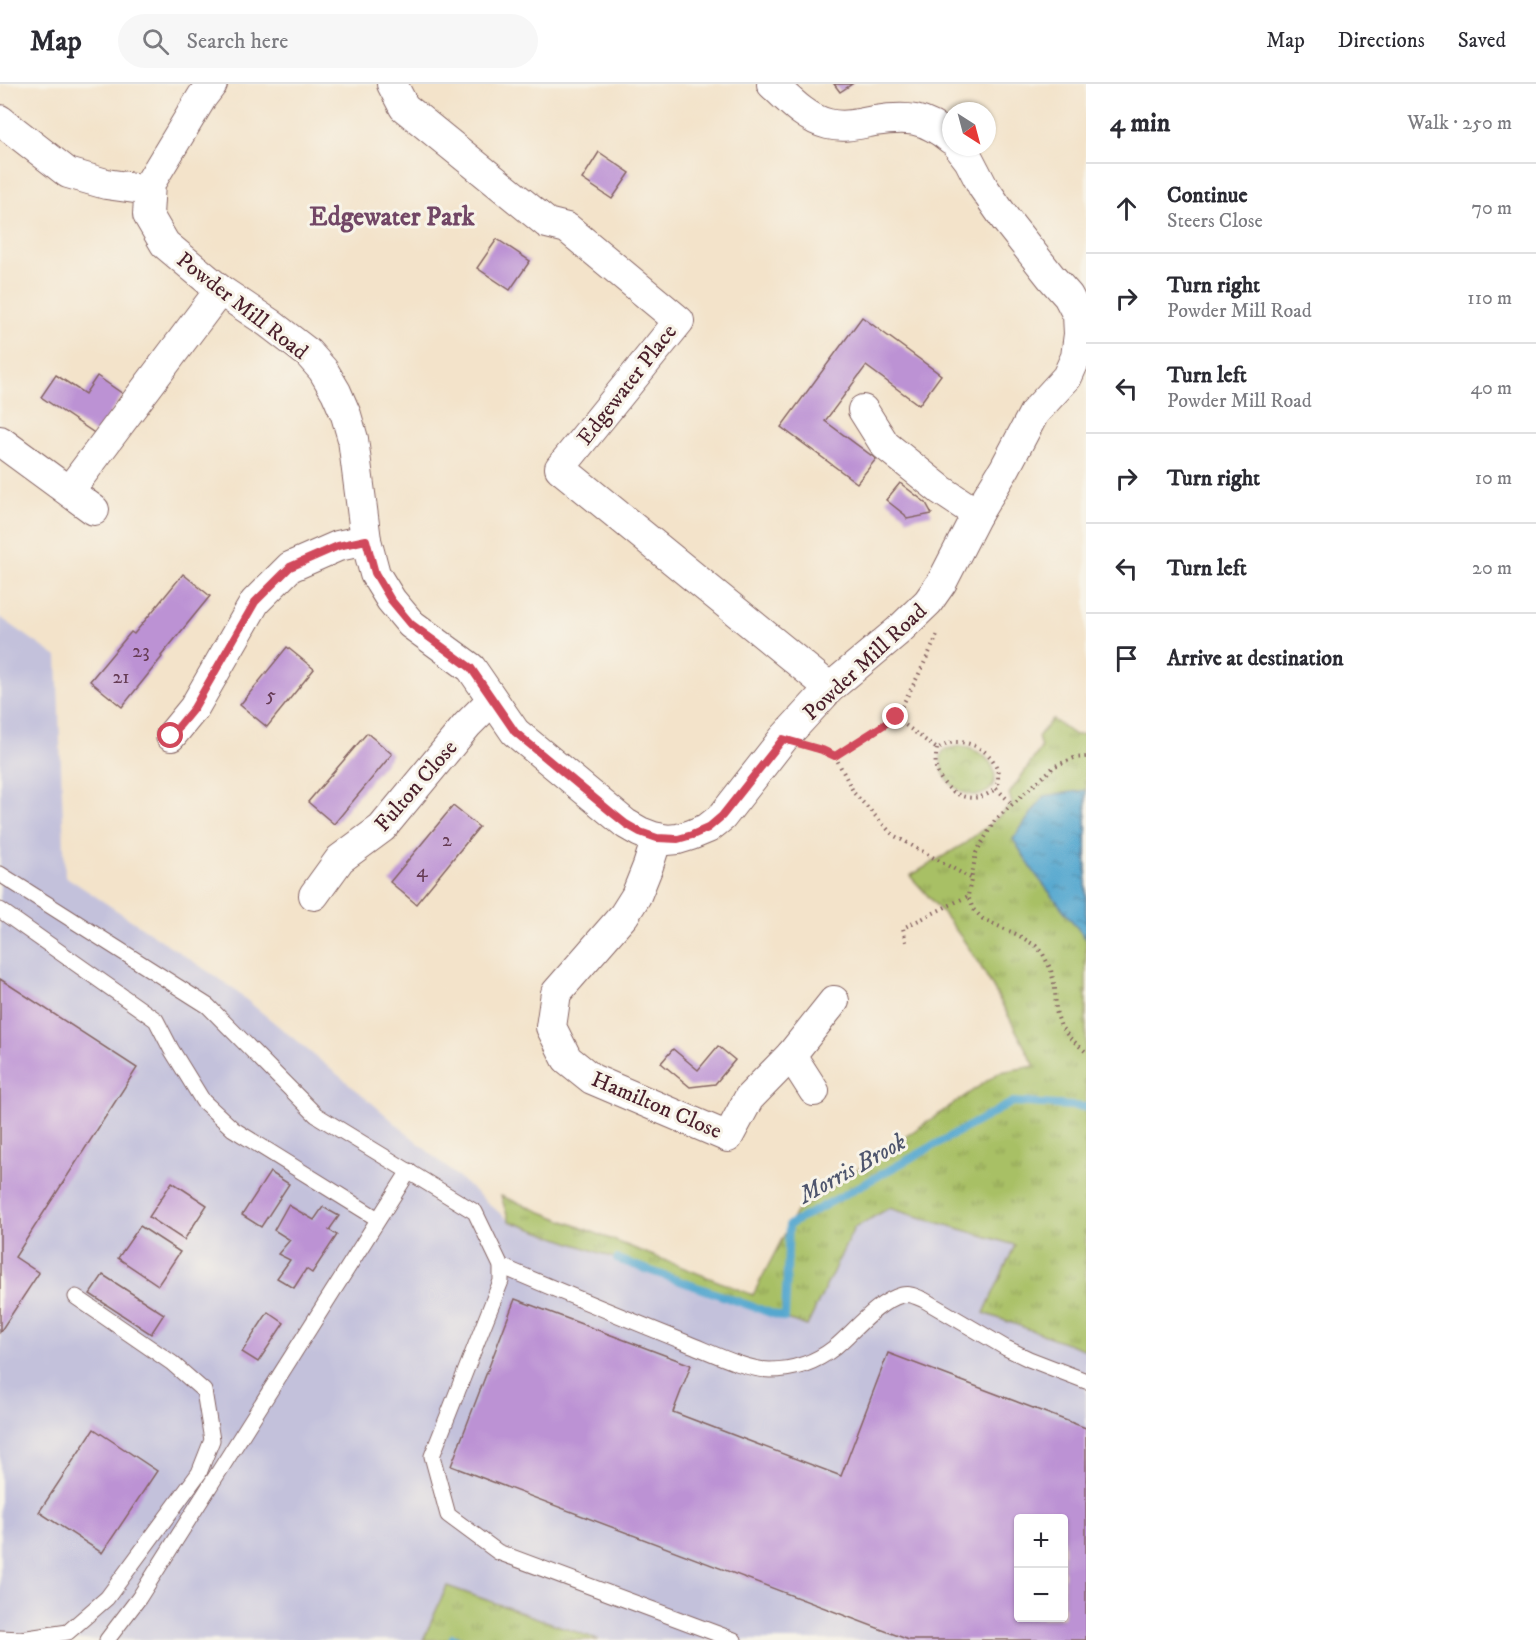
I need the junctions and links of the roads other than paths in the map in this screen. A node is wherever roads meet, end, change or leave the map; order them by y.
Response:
1 (212, 84) edge
2 (392, 84) edge
3 (772, 84) edge
4 (0, 120) edge
5 (942, 132) edge
6 (966, 156) edge
7 (149, 190) junction
8 (220, 290) junction
9 (863, 410) dead end
10 (0, 441) edge
11 (69, 491) junction
12 (94, 510) dead end
13 (978, 514) junction
14 (366, 540) junction
15 (830, 688) junction
16 (492, 700) junction
17 (171, 736) dead end
18 (657, 838) junction
19 (0, 874) edge
20 (314, 895) dead end
21 (0, 910) edge
22 (834, 1001) dead end
23 (790, 1055) junction
24 (814, 1091) dead end
25 (409, 1171) junction
26 (378, 1219) junction
27 (501, 1266) junction
28 (76, 1298) dead end
29 (1086, 1381) edge
30 (0, 1638) edge
31 (107, 1640) edge
32 (734, 1640) edge

1 - 7 street, Powder Mill Road
2 - 15 street, Edgewater Place
3 - 5 street
4 - 7 street
6 - 13 street, Powder Mill Road
7 - 8 street, Powder Mill Road
8 - 11 street
8 - 14 street, Powder Mill Road
9 - 13 street
10 - 11 street
11 - 12 street
13 - 15 street, Powder Mill Road
14 - 16 street, Powder Mill Road
14 - 17 street
15 - 18 street, Powder Mill Road
16 - 18 street, Powder Mill Road
16 - 20 street, Fulton Close
18 - 23 street, Hamilton Close
19 - 25 lane
21 - 26 lane
22 - 23 street, Hamilton Close
23 - 24 street
25 - 26 lane
25 - 27 lane
26 - 31 lane
27 - 29 lane
27 - 32 lane
28 - 30 lane

